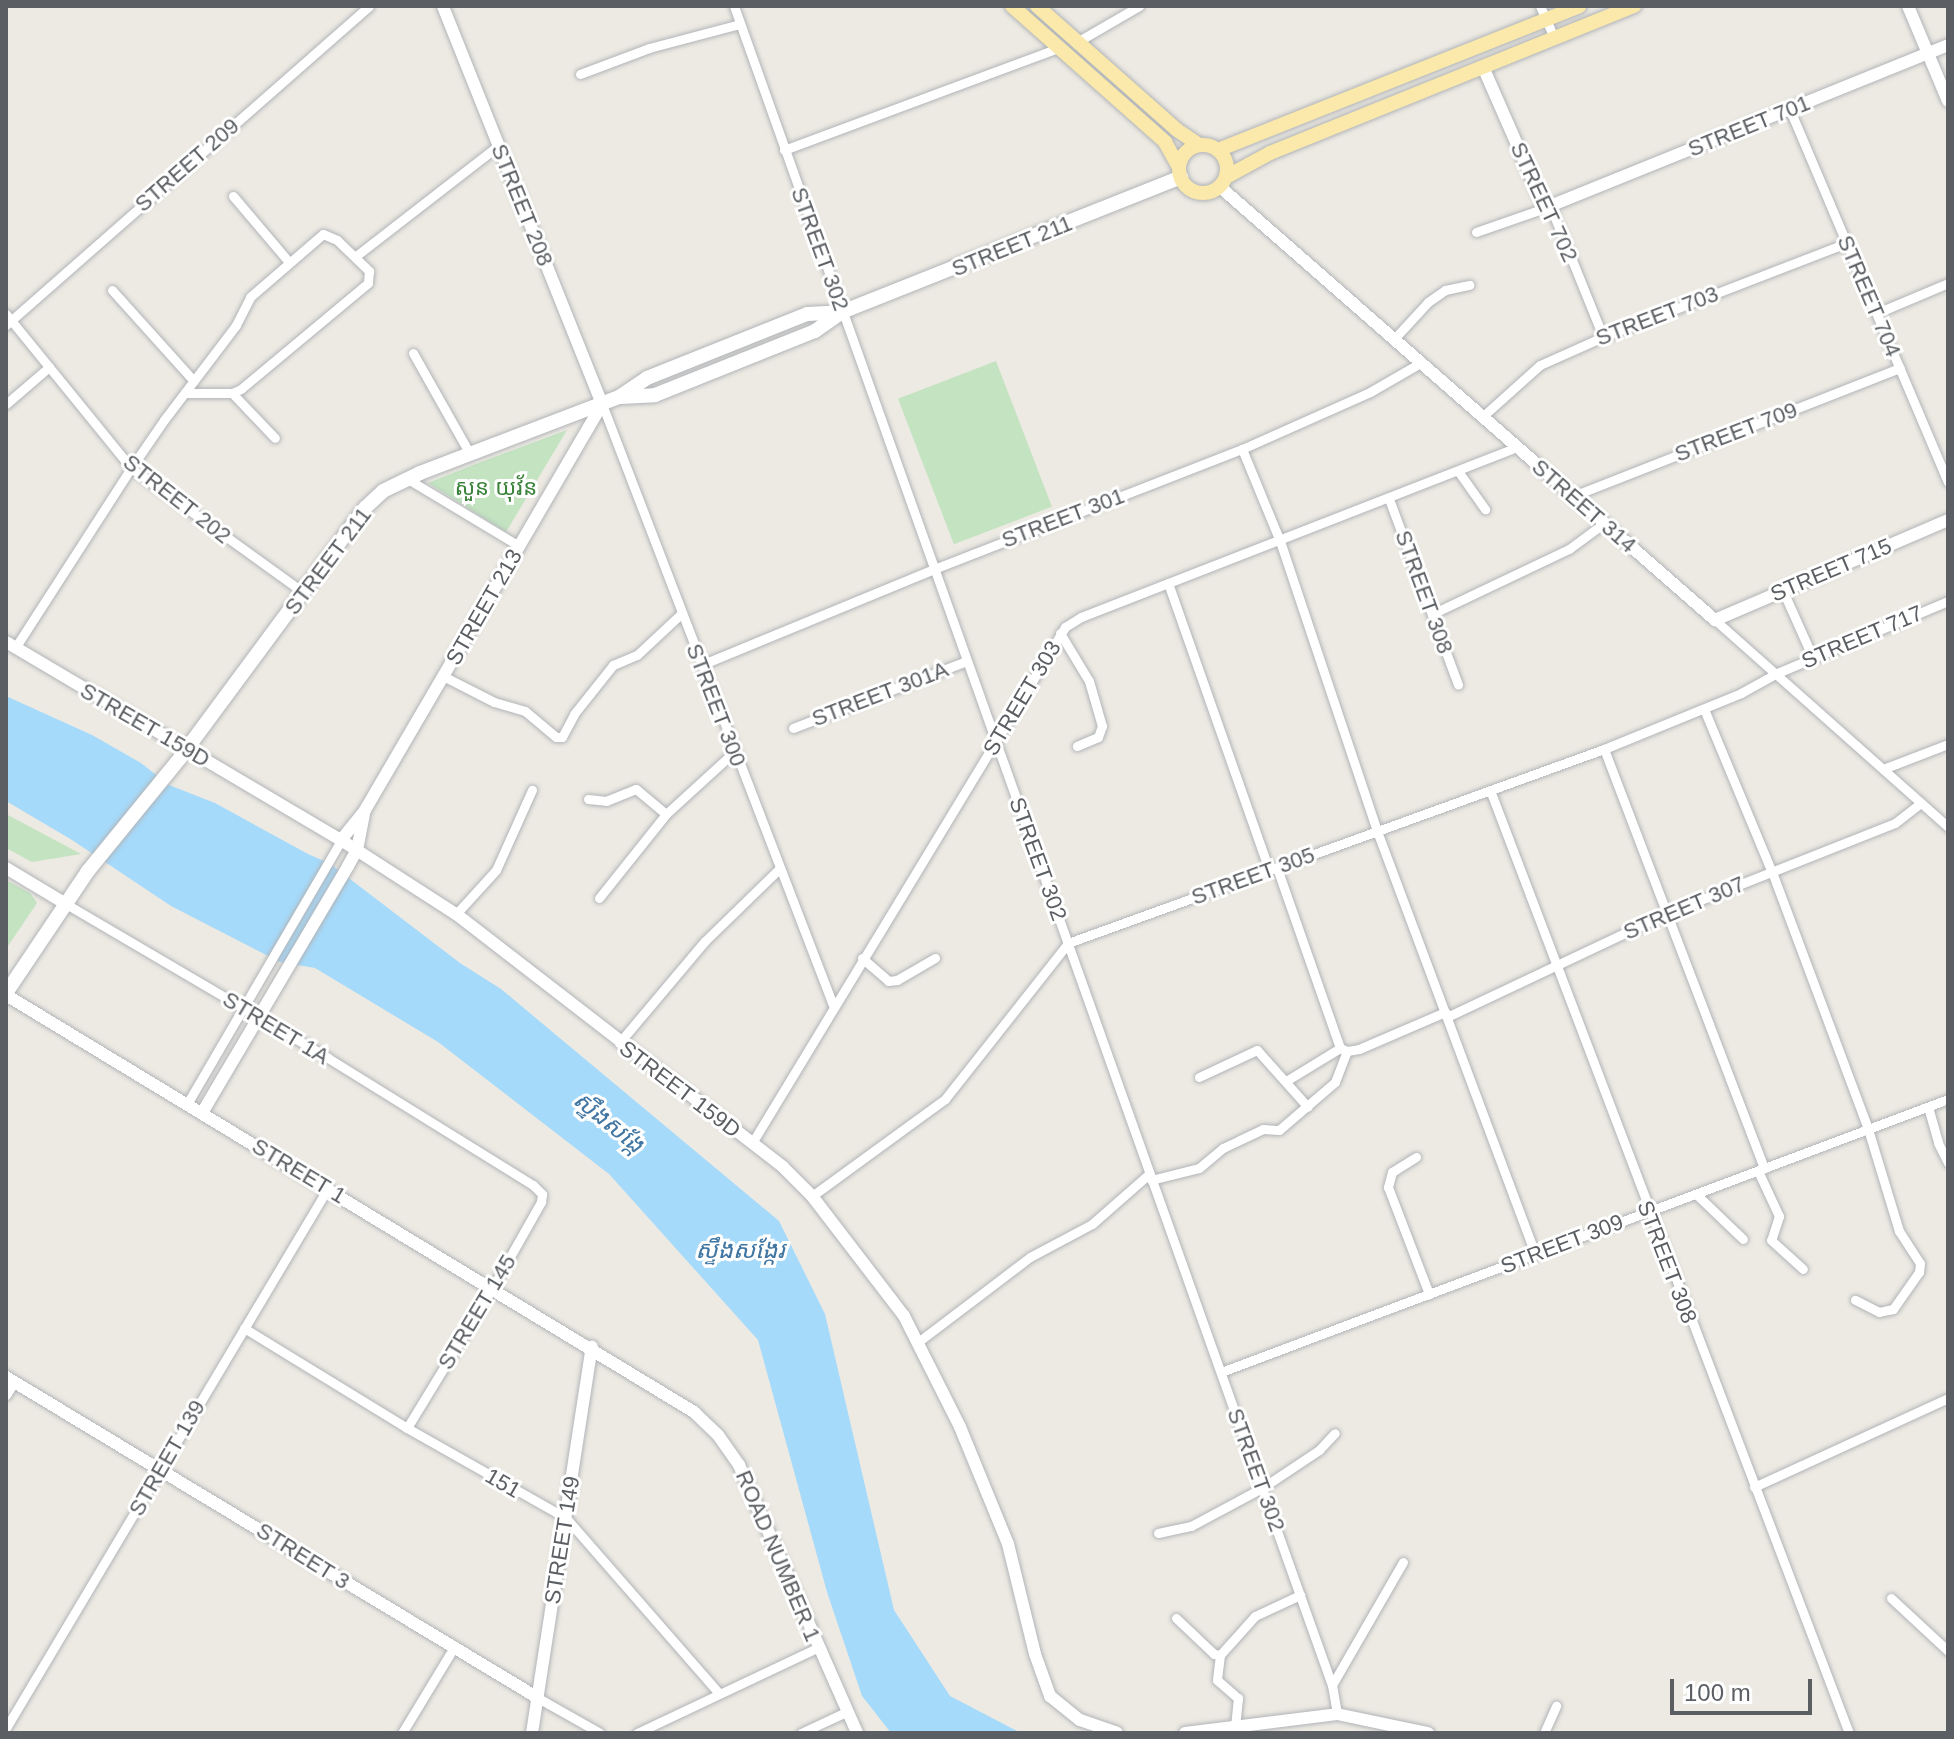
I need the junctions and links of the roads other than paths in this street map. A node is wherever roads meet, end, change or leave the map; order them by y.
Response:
1 (369, 6) edge
2 (443, 6) edge
3 (734, 6) edge
4 (1012, 6) edge
5 (1037, 6) edge
6 (1139, 6) edge
7 (1579, 6) edge
8 (1634, 6) edge
9 (1908, 6) edge
10 (1543, 13) edge
11 (740, 24) junction
12 (1554, 38) junction
13 (1077, 42) junction
14 (1948, 45) edge
15 (1059, 48) junction
16 (1928, 53) junction
17 (1483, 67) junction
18 (580, 74) dead end
19 (1948, 101) edge
20 (1790, 110) junction
21 (1199, 145) junction
22 (498, 146) junction
23 (784, 150) junction
24 (1218, 150) junction
25 (1180, 172) junction
26 (1222, 182) junction
27 (233, 196) dead end
28 (1548, 208) junction
29 (1476, 232) dead end
30 (1847, 243) junction
31 (356, 256) junction
32 (289, 262) junction
33 (1948, 283) edge
34 (1469, 285) dead end
35 (112, 290) dead end
36 (842, 312) junction
37 (1877, 313) junction
38 (8, 320) edge
39 (1603, 337) junction
40 (1394, 339) junction
41 (413, 353) dead end
42 (1422, 362) junction
43 (49, 367) junction
44 (1900, 368) junction
45 (194, 381) junction
46 (185, 393) junction
47 (232, 393) junction
48 (6, 404) edge
49 (602, 404) junction
50 (1482, 417) junction
51 (275, 438) dead end
52 (1516, 447) junction
53 (1242, 449) junction
54 (470, 454) junction
55 (131, 468) junction
56 (1458, 471) junction
57 (406, 478) junction
58 (1948, 482) edge
59 (1573, 496) junction
60 (1389, 499) junction
61 (1485, 509) dead end
62 (1948, 520) edge
63 (1604, 523) junction
64 (1280, 541) junction
65 (519, 546) junction
66 (934, 569) junction
67 (1168, 583) junction
68 (1783, 591) junction
69 (304, 593) junction
70 (1948, 601) edge
71 (681, 614) junction
72 (1432, 614) junction
73 (1715, 620) junction
74 (1060, 633) junction
75 (10, 645) edge
76 (1813, 658) junction
77 (967, 661) junction
78 (701, 665) junction
79 (1775, 674) junction
80 (443, 676) junction
81 (1458, 685) dead end
82 (1704, 709) junction
83 (793, 728) dead end
84 (996, 743) junction
85 (1948, 744) edge
86 (1077, 746) dead end
87 (1604, 749) junction
88 (734, 752) junction
89 (183, 754) junction
90 (1883, 769) junction
91 (532, 790) dead end
92 (1490, 790) junction
93 (588, 799) dead end
94 (1921, 803) junction
95 (365, 810) junction
96 (666, 814) junction
97 (1948, 827) edge
98 (1377, 831) junction
99 (341, 840) junction
100 (357, 850) junction
101 (6, 868) edge
102 (779, 869) junction
103 (1273, 869) junction
104 (1772, 872) junction
105 (599, 898) dead end
106 (66, 904) junction
107 (456, 914) junction
108 (1665, 914) junction
109 (1068, 943) junction
110 (862, 958) junction
111 (935, 958) dead end
112 (1556, 965) junction
113 (6, 994) edge
114 (833, 1005) junction
115 (243, 1008) junction
116 (1446, 1014) junction
117 (258, 1017) junction
118 (619, 1043) junction
119 (1344, 1050) junction
120 (1199, 1077) dead end
121 (1286, 1081) junction
122 (1948, 1099) edge
123 (187, 1104) junction
124 (1308, 1107) junction
125 (1928, 1107) junction
126 (202, 1113) junction
127 (1868, 1129) junction
128 (752, 1143) junction
129 (1416, 1157) dead end
130 (1948, 1163) edge
131 (1761, 1170) junction
132 (1150, 1177) junction
133 (328, 1188) junction
134 (542, 1194) joint
135 (1696, 1194) junction
136 (812, 1196) junction
137 (1648, 1212) junction
138 (1743, 1239) dead end
139 (1535, 1254) junction
140 (1803, 1269) dead end
141 (493, 1287) junction
142 (1429, 1294) junction
143 (1855, 1300) dead end
144 (244, 1328) junction
145 (918, 1342) junction
146 (592, 1347) junction
147 (1221, 1372) junction
148 (10, 1380) edge
149 (6, 1395) edge
150 (1948, 1398) edge
151 (407, 1428) junction
152 (1335, 1433) dead end
153 (161, 1470) junction
154 (1754, 1487) junction
155 (1262, 1488) junction
156 (566, 1518) junction
157 (1158, 1533) dead end
158 (1403, 1562) dead end
159 (1300, 1595) junction
160 (1891, 1598) dead end
161 (1176, 1618) dead end
162 (454, 1647) junction
163 (817, 1648) junction
164 (1948, 1651) edge
165 (1220, 1655) junction
166 (1332, 1685) junction
167 (718, 1692) junction
168 (538, 1698) junction
169 (1556, 1706) dead end
170 (846, 1712) junction
171 (1337, 1714) junction
172 (1235, 1726) junction
173 (6, 1728) edge
174 (402, 1733) edge
175 (532, 1733) edge
176 (600, 1733) edge
177 (637, 1733) edge
178 (801, 1733) edge
179 (857, 1733) edge
180 (1117, 1733) edge
181 (1185, 1733) edge
182 (1428, 1733) edge
183 (1544, 1733) edge
184 (1849, 1733) edge

1 - 38 street, STREET 209
2 - 22 street, STREET 208
3 - 11 street, STREET 302
4 - 15 main road
5 - 13 main road
6 - 13 street
7 - 10 main road
8 - 12 main road
9 - 16 street
10 - 12 street
10 - 24 main road
11 - 18 street
11 - 23 street, STREET 302
12 - 17 main road
13 - 21 main road
14 - 16 street, STREET 701
15 - 23 street
15 - 25 main road
16 - 19 street
16 - 20 street, STREET 701
17 - 26 main road
17 - 28 street, STREET 702
20 - 28 street, STREET 701
20 - 30 street, STREET 704
21 - 24 main road
21 - 25 main road
22 - 31 street
22 - 49 street, STREET 208
23 - 36 street, STREET 302
24 - 26 main road
25 - 26 main road
25 - 36 main road, STREET 211
26 - 40 street, STREET 314
27 - 32 street
28 - 29 street
28 - 39 street, STREET 702
30 - 37 street, STREET 704
30 - 39 street, STREET 703
31 - 32 street
31 - 47 street
32 - 45 street
33 - 37 street
34 - 40 street
35 - 45 street
36 - 49 main road, STREET 211
36 - 66 street, STREET 302
37 - 44 street, STREET 704
38 - 43 street, STREET 202
39 - 50 street, STREET 703
40 - 42 street, STREET 314
41 - 54 street
42 - 50 street, STREET 314
42 - 53 street, STREET 301
43 - 48 street
43 - 55 street, STREET 202
44 - 58 street, STREET 704
44 - 59 street, STREET 709
45 - 46 street
46 - 47 street
46 - 55 street
47 - 51 street
49 - 54 main road, STREET 211
49 - 65 street, STREET 213
49 - 71 street, STREET 300
50 - 52 street, STREET 314
52 - 56 street, STREET 303
52 - 59 street, STREET 314
53 - 64 street
53 - 66 street, STREET 301
54 - 57 main road, STREET 211
55 - 69 street, STREET 202
55 - 75 street
56 - 60 street, STREET 303
56 - 61 street
57 - 65 street
57 - 69 main road, STREET 211
59 - 63 street, STREET 314
60 - 64 street, STREET 303
60 - 72 street, STREET 308
62 - 68 street, STREET 715
63 - 72 street
63 - 73 street, STREET 314
64 - 67 street, STREET 303
64 - 98 street
65 - 80 street, STREET 213
66 - 77 street, STREET 302
66 - 78 street, STREET 301
67 - 74 street, STREET 303
67 - 103 street
68 - 73 street, STREET 715
68 - 76 street
69 - 89 main road, STREET 211
70 - 76 street, STREET 717
71 - 78 street, STREET 300
71 - 80 street
72 - 81 street, STREET 308
73 - 79 street, STREET 314
74 - 84 street, STREET 303
74 - 86 street
75 - 89 street, STREET 159D
76 - 79 street, STREET 717
77 - 83 street, STREET 301A
77 - 84 street, STREET 302
78 - 88 street, STREET 300
79 - 82 street, STREET 305
79 - 90 street, STREET 314
80 - 95 street, STREET 213
82 - 87 street, STREET 305
82 - 104 street
84 - 109 street, STREET 302
84 - 110 street, STREET 303
85 - 90 street
87 - 92 street, STREET 305
87 - 108 street
88 - 96 street
88 - 102 street, STREET 300
89 - 99 street, STREET 159D
89 - 106 main road, STREET 211
90 - 94 street, STREET 314
91 - 107 street
92 - 98 street, STREET 305
92 - 112 street, STREET 308
93 - 96 street
94 - 97 street, STREET 314
94 - 104 street, STREET 307
95 - 99 street, STREET 213
95 - 100 street, STREET 213
96 - 105 street
98 - 103 street, STREET 305
98 - 116 street
99 - 100 street, STREET 159D
99 - 115 street, STREET 213
100 - 107 street, STREET 159D
100 - 117 street, STREET 213
101 - 106 street, STREET 1A
102 - 114 street, STREET 300
102 - 118 street
103 - 109 street, STREET 305
103 - 119 street
104 - 108 street, STREET 307
104 - 127 street
106 - 113 main road, STREET 211
106 - 115 street, STREET 1A
107 - 118 street, STREET 159D
108 - 112 street, STREET 307
108 - 131 street
109 - 132 street, STREET 302
109 - 136 street
110 - 111 street
110 - 114 street, STREET 303
112 - 116 street, STREET 307
112 - 137 street, STREET 308
113 - 123 street, STREET 1
114 - 128 street, STREET 303
115 - 117 street, STREET 1A
115 - 123 street
116 - 119 street, STREET 307
116 - 139 street
117 - 126 street, STREET 213
117 - 134 street, STREET 1A
118 - 128 street, STREET 159D
119 - 121 street, STREET 307
119 - 124 street
120 - 121 street
121 - 124 street
122 - 125 street, STREET 309
123 - 126 street, STREET 1
124 - 132 street
125 - 127 street, STREET 309
125 - 130 street
126 - 133 street, STREET 1
127 - 131 street, STREET 309
127 - 143 street
128 - 136 street, STREET 159D
129 - 142 street
131 - 135 street, STREET 309
131 - 140 street
132 - 145 street
132 - 147 street, STREET 302
133 - 141 street, STREET 1
133 - 144 street, STREET 139
134 - 141 street, STREET 145
135 - 137 street, STREET 309
135 - 138 street
136 - 145 street, STREET 159D
137 - 139 street, STREET 309
137 - 154 street, STREET 308
139 - 142 street, STREET 309
141 - 146 street, STREET 1
141 - 151 street, STREET 145
142 - 147 street, STREET 309
144 - 151 street, 151
144 - 153 street, STREET 139
145 - 180 street, STREET 159D
146 - 156 street, STREET 149
146 - 163 street, ROAD NUMBER 1
147 - 155 street, STREET 302
148 - 149 street
148 - 153 street, STREET 3
150 - 154 street
151 - 156 street, 151
152 - 155 street
153 - 162 street, STREET 3
153 - 173 street, STREET 139
154 - 184 street, STREET 308
155 - 157 street
155 - 159 street, STREET 302
156 - 167 street, 151
156 - 168 street, STREET 149
158 - 166 street
159 - 165 street
159 - 166 street, STREET 302
160 - 164 street
161 - 165 street
162 - 168 street, STREET 3
162 - 174 street
163 - 167 street
163 - 170 street, ROAD NUMBER 1
165 - 172 street
166 - 171 street, STREET 302
167 - 177 street
168 - 175 street, STREET 149
168 - 176 street, STREET 3
169 - 183 street
170 - 178 street
170 - 179 street, ROAD NUMBER 1
171 - 172 street
171 - 182 street
172 - 181 street

